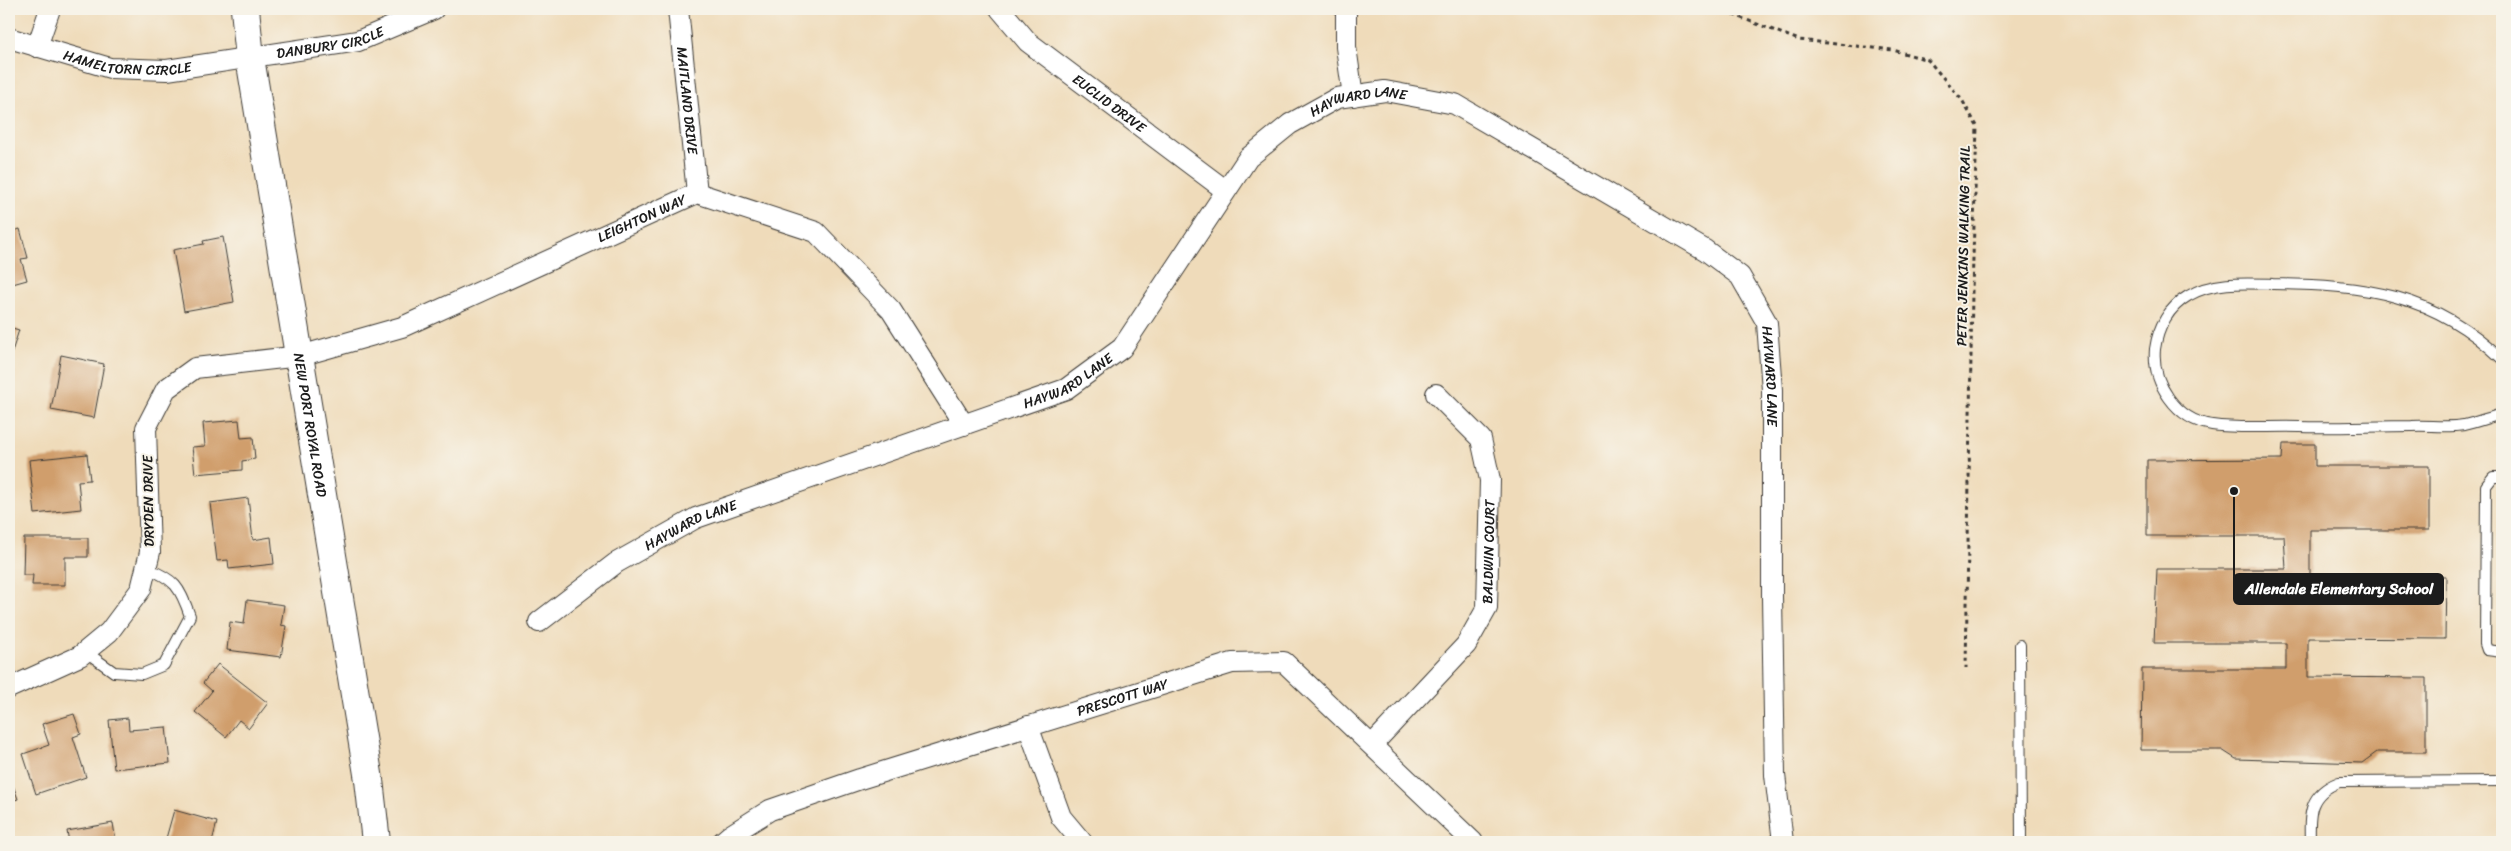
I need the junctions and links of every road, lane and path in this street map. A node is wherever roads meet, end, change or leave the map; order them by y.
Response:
1 (50, 9) edge
2 (245, 9) edge
3 (434, 9) edge
4 (678, 9) edge
5 (1000, 9) edge
6 (1346, 9) edge
7 (1718, 9) edge
8 (9, 38) edge
9 (37, 47) junction
10 (250, 58) junction
11 (1353, 96) junction
12 (1225, 190) junction
13 (697, 193) junction
14 (300, 356) junction
15 (2502, 359) edge
16 (1436, 394) dead end
17 (2502, 414) edge
18 (964, 425) junction
19 (2502, 476) edge
20 (146, 568) junction
21 (539, 622) dead end
22 (2020, 645) dead end
23 (86, 652) junction
24 (2502, 652) edge
25 (1966, 668) dead end
26 (9, 688) edge
27 (1028, 726) junction
28 (1372, 745) junction
29 (2502, 781) edge
30 (376, 842) edge
31 (722, 842) edge
32 (1082, 842) edge
33 (1473, 842) edge
34 (1783, 842) edge
35 (2021, 842) edge
36 (2310, 842) edge

1 - 9 street
2 - 10 street, NEW PORT ROYAL ROAD
3 - 10 street, DANBURY CIRCLE
4 - 13 street, MAITLAND DRIVE
5 - 12 street, EUCLID DRIVE
6 - 11 street
7 - 25 path, PETER JENKINS WALKING TRAIL
8 - 9 street, HAMELTORN CIRCLE
9 - 10 street, HAMELTORN CIRCLE
10 - 14 street, NEW PORT ROYAL ROAD
11 - 12 street, HAYWARD LANE
11 - 34 street, HAYWARD LANE
12 - 18 street, HAYWARD LANE
13 - 14 street, LEIGHTON WAY
13 - 18 street, LEIGHTON WAY
14 - 20 street, DRYDEN DRIVE
14 - 30 street, NEW PORT ROYAL ROAD
15 - 17 lane
16 - 28 street, BALDWIN COURT
18 - 21 street, HAYWARD LANE
19 - 24 lane
20 - 23 street, DRYDEN DRIVE
20 - 23 lane
22 - 35 lane
23 - 26 street, DRYDEN DRIVE
27 - 28 street, PRESCOTT WAY
27 - 31 street, PRESCOTT WAY
27 - 32 street
28 - 33 street, PRESCOTT WAY
29 - 36 lane

